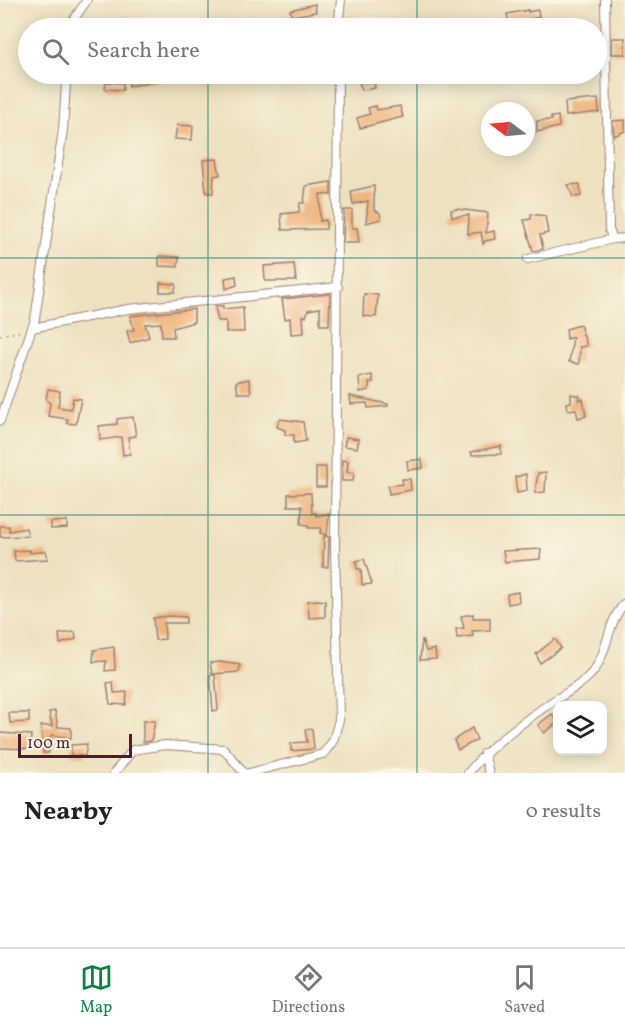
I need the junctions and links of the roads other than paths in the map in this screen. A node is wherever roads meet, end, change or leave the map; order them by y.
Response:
1 (87, 0) edge
2 (341, 0) edge
3 (605, 0) edge
4 (75, 18) edge
5 (339, 18) edge
6 (605, 18) edge
7 (66, 84) edge
8 (338, 84) edge
9 (606, 84) edge
10 (625, 238) edge
11 (614, 239) junction
12 (528, 259) dead end
13 (338, 287) junction
14 (32, 328) junction
15 (0, 421) edge
16 (625, 603) edge
17 (484, 753) junction
18 (114, 773) edge
19 (244, 773) edge
20 (249, 773) edge
21 (468, 773) edge
22 (489, 773) edge

1 - 4 street
2 - 5 street
3 - 6 street
7 - 14 street
8 - 13 street
9 - 11 street
10 - 11 street
11 - 12 street
13 - 14 street
13 - 20 street
14 - 15 street
16 - 17 street
17 - 21 street
17 - 22 street
18 - 19 street

